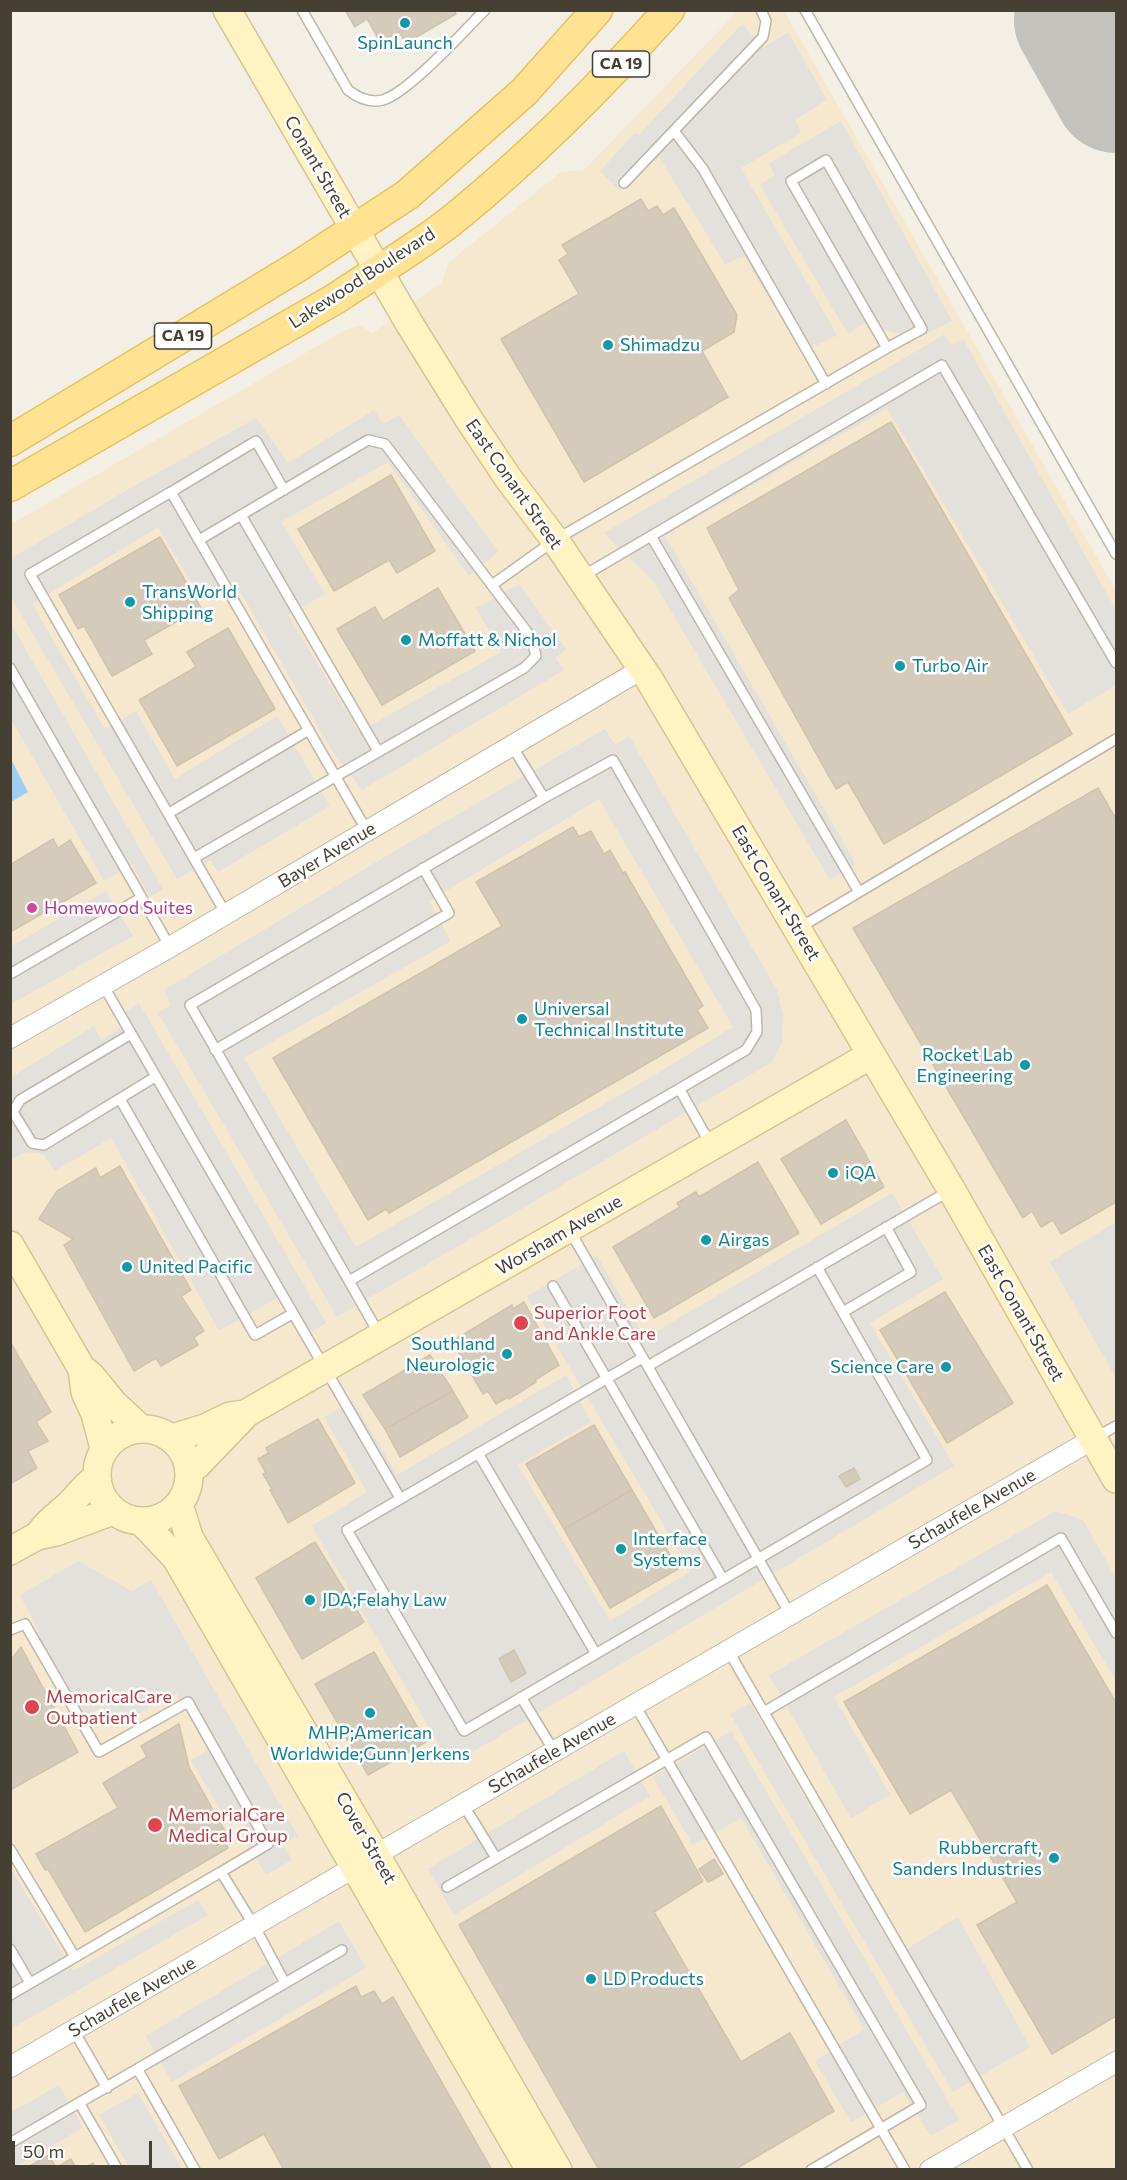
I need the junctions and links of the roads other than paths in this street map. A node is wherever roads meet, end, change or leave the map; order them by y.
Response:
1 (227, 10) edge
2 (302, 10) edge
3 (485, 10) edge
4 (597, 10) edge
5 (669, 10) edge
6 (761, 10) edge
7 (806, 10) edge
8 (674, 130) junction
9 (624, 183) dead end
10 (356, 231) junction
11 (379, 271) junction
12 (409, 323) joint
13 (886, 348) junction
14 (826, 384) junction
15 (10, 441) edge
16 (10, 486) edge
17 (284, 490) junction
18 (171, 492) junction
19 (241, 515) junction
20 (651, 536) junction
21 (199, 540) junction
22 (555, 540) junction
23 (1116, 554) edge
24 (580, 577) junction
25 (492, 585) junction
26 (1116, 663) edge
27 (10, 668) edge
28 (642, 669) junction
29 (309, 730) junction
30 (1116, 739) edge
31 (512, 746) junction
32 (378, 751) junction
33 (335, 776) junction
34 (544, 798) junction
35 (169, 813) junction
36 (367, 831) junction
37 (194, 858) junction
38 (423, 868) junction
39 (859, 892) junction
40 (141, 898) junction
41 (226, 914) junction
42 (798, 929) junction
43 (170, 947) junction
44 (10, 974) edge
45 (103, 985) junction
46 (131, 1034) junction
47 (10, 1038) edge
48 (215, 1050) junction
49 (871, 1055) junction
50 (155, 1077) junction
51 (680, 1090) junction
52 (120, 1099) junction
53 (712, 1147) junction
54 (951, 1190) junction
55 (886, 1227) junction
56 (569, 1229) junction
57 (10, 1245) edge
58 (817, 1267) junction
59 (349, 1281) junction
60 (553, 1286) dead end
61 (843, 1312) junction
62 (292, 1314) junction
63 (381, 1337) junction
64 (645, 1362) junction
65 (82, 1369) junction
66 (325, 1369) junction
67 (607, 1379) junction
68 (245, 1414) junction
69 (140, 1428) junction
70 (1105, 1433) edge
71 (172, 1438) junction
72 (104, 1448) junction
73 (478, 1453) junction
74 (189, 1470) junction
75 (96, 1478) junction
76 (1116, 1479) edge
77 (400, 1498) junction
78 (179, 1504) junction
79 (113, 1511) junction
80 (141, 1521) junction
81 (37, 1536) junction
82 (10, 1551) edge
83 (758, 1559) junction
84 (723, 1579) junction
85 (790, 1614) junction
86 (10, 1630) edge
87 (1116, 1634) edge
88 (728, 1650) junction
89 (596, 1654) junction
90 (521, 1697) junction
91 (635, 1704) junction
92 (764, 1712) junction
93 (554, 1751) junction
94 (666, 1759) junction
95 (463, 1804) junction
96 (10, 1849) edge
97 (496, 1858) junction
98 (366, 1861) junction
99 (221, 1872) junction
100 (447, 1887) dead end
101 (255, 1927) junction
102 (10, 1949) edge
103 (342, 1950) dead end
104 (75, 1957) junction
105 (30, 1983) junction
106 (285, 1983) junction
107 (10, 1995) edge
108 (74, 2031) junction
109 (1116, 2062) edge
110 (10, 2067) edge
111 (138, 2070) junction
112 (107, 2088) junction
113 (80, 2104) junction
114 (1004, 2127) junction
115 (882, 2128) junction
116 (10, 2143) edge
117 (118, 2169) edge
118 (195, 2169) edge
119 (530, 2169) edge
120 (558, 2169) edge
121 (811, 2169) edge
122 (905, 2169) edge
123 (930, 2169) edge
124 (1028, 2169) edge

1 - 10 street, Conant Street
2 - 3 lane
4 - 10 main road, CA 19
5 - 11 main road, Lakewood Boulevard / CA 19
6 - 8 lane
7 - 23 lane
8 - 9 lane
8 - 14 lane
10 - 11 street, Conant Street
10 - 15 main road, CA 19
11 - 12 street, Conant Street
11 - 16 main road, Lakewood Boulevard / CA 19
12 - 22 street, East Conant Street
13 - 13 lane
13 - 14 lane
14 - 22 lane
17 - 18 lane
17 - 19 lane
17 - 25 lane
18 - 21 lane
18 - 35 lane
19 - 21 lane
19 - 32 lane
20 - 24 lane
20 - 26 lane
20 - 39 lane
21 - 29 lane
22 - 24 street, East Conant Street
22 - 25 lane
24 - 28 street, East Conant Street
25 - 32 lane
27 - 40 lane
28 - 31 street, Bayer Avenue
28 - 42 street, East Conant Street
29 - 33 lane
29 - 35 lane
30 - 39 lane
31 - 34 lane
31 - 36 street, Bayer Avenue
32 - 33 lane
33 - 36 lane
33 - 37 lane
34 - 38 lane
34 - 51 lane
35 - 37 lane
36 - 41 street, Bayer Avenue
37 - 41 lane
38 - 48 lane
38 - 48 lane
39 - 42 lane
40 - 43 lane
40 - 44 lane
41 - 43 street, Bayer Avenue
42 - 49 street, East Conant Street
43 - 45 street, Bayer Avenue
45 - 46 lane
45 - 47 street, Bayer Avenue
46 - 50 lane
46 - 52 lane
48 - 59 lane
49 - 53 street, Worsham Avenue
49 - 54 street, East Conant Street
50 - 52 lane
50 - 62 lane
51 - 53 lane
51 - 59 lane
52 - 62 lane
53 - 56 street, Worsham Avenue
54 - 55 lane
54 - 70 street, East Conant Street
55 - 58 lane
55 - 61 lane
56 - 63 street, Worsham Avenue
56 - 64 lane
57 - 65 street
58 - 61 lane
58 - 64 lane
59 - 63 lane
60 - 67 lane
61 - 83 lane
62 - 66 lane
63 - 66 street, Worsham Avenue
64 - 67 lane
64 - 83 lane
65 - 69 street
65 - 72 street
66 - 68 street, Worsham Avenue
66 - 77 lane
67 - 73 lane
67 - 84 lane
68 - 71 street, Worsham Avenue
68 - 74 street, Worsham Avenue
69 - 71 street
69 - 72 street
70 - 76 street, East Conant Street
70 - 85 street, Schaufele Avenue
71 - 74 street
72 - 75 street
73 - 77 lane
73 - 89 lane
74 - 78 street
75 - 79 street
75 - 81 street
77 - 90 lane
78 - 80 street
78 - 98 street, Cover Street
79 - 80 street
79 - 81 street
80 - 98 street, Cover Street
81 - 82 street
83 - 84 lane
83 - 85 lane
84 - 89 lane
85 - 88 street, Schaufele Avenue
86 - 99 lane
87 - 92 lane
88 - 91 street, Schaufele Avenue
88 - 92 lane
89 - 90 lane
90 - 93 lane
91 - 93 street, Schaufele Avenue
91 - 94 lane
92 - 114 lane
93 - 95 street, Schaufele Avenue
94 - 97 lane
94 - 115 lane
94 - 115 lane
95 - 97 lane
95 - 98 street, Schaufele Avenue
96 - 104 lane
97 - 100 lane
98 - 101 street, Schaufele Avenue
98 - 119 street, Cover Street
98 - 120 street, Cover Street
99 - 101 lane
99 - 104 lane
101 - 106 lane
101 - 108 street, Schaufele Avenue
102 - 105 lane
103 - 106 lane
104 - 105 lane
105 - 107 lane
106 - 111 lane
108 - 110 street, Schaufele Avenue
108 - 112 lane
109 - 114 street
111 - 112 lane
111 - 118 lane
112 - 113 lane
113 - 116 lane
113 - 117 lane
114 - 123 street
114 - 124 lane
115 - 121 lane
115 - 122 lane

